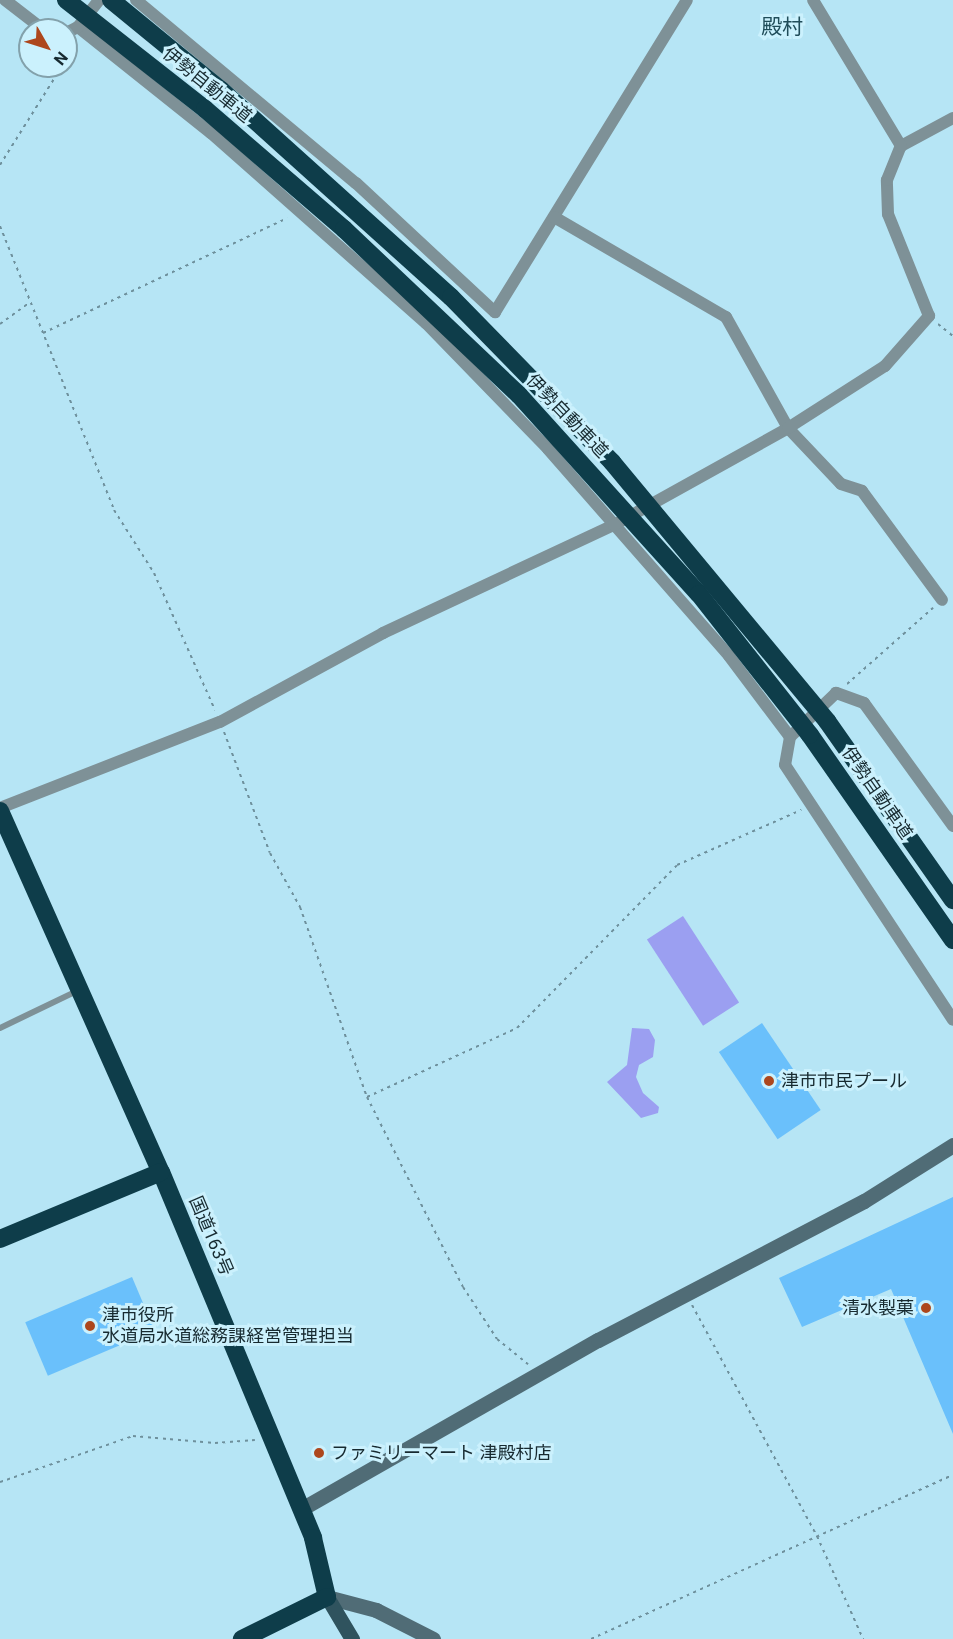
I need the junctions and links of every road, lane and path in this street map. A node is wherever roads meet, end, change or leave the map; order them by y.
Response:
1 (5, 0) edge
2 (66, 0) edge
3 (99, 0) edge
4 (111, 0) edge
5 (136, 0) edge
6 (687, 0) edge
7 (813, 0) edge
8 (28, 18) edge
9 (78, 27) joint
10 (54, 78) edge
11 (953, 118) edge
12 (901, 146) junction
13 (0, 165) edge
14 (301, 212) junction
15 (554, 217) junction
16 (0, 226) edge
17 (30, 302) junction
18 (929, 316) junction
19 (0, 324) edge
20 (43, 333) junction
21 (953, 336) edge
22 (789, 428) junction
23 (614, 525) junction
24 (942, 600) joint
25 (836, 693) junction
26 (220, 722) junction
27 (790, 737) junction
28 (812, 805) junction
29 (0, 810) edge
30 (953, 826) edge
31 (953, 900) edge
32 (953, 940) edge
33 (79, 989) junction
34 (953, 1020) edge
35 (0, 1028) edge
36 (367, 1097) junction
37 (953, 1145) edge
38 (161, 1172) junction
39 (0, 1239) edge
40 (686, 1293) junction
41 (542, 1373) junction
42 (276, 1438) junction
43 (953, 1475) edge
44 (0, 1482) edge
45 (303, 1508) junction
46 (817, 1536) junction
47 (327, 1597) junction
48 (242, 1639) edge
49 (352, 1639) edge
50 (433, 1639) edge
51 (591, 1639) edge
52 (863, 1639) edge

1 - 8 street
2 - 32 highway, 伊勢自動車道, bridge
3 - 9 street
4 - 31 highway, 伊勢自動車道, bridge
5 - 15 street
6 - 15 street
7 - 12 street
9 - 14 street
10 - 13 path
11 - 12 street
12 - 18 street
14 - 20 path
14 - 23 street
15 - 22 street
16 - 17 path
17 - 19 path
17 - 20 path
18 - 21 path
18 - 22 street
20 - 26 path
22 - 23 street
22 - 24 street
23 - 26 street
23 - 27 street
24 - 25 path
25 - 27 street
25 - 30 street
26 - 29 street
26 - 36 path
27 - 28 street
28 - 34 street
28 - 36 path
29 - 33 highway, 国道163号
33 - 35 lane
33 - 38 highway, 国道163号
36 - 41 path
37 - 40 street
38 - 39 highway
38 - 42 highway, 国道163号
40 - 41 street
40 - 46 path
41 - 45 street
42 - 44 path
42 - 45 highway, 国道163号
43 - 46 path
45 - 47 highway, 国道163号
46 - 51 path
46 - 52 path
47 - 48 highway
47 - 49 main road
47 - 50 street

